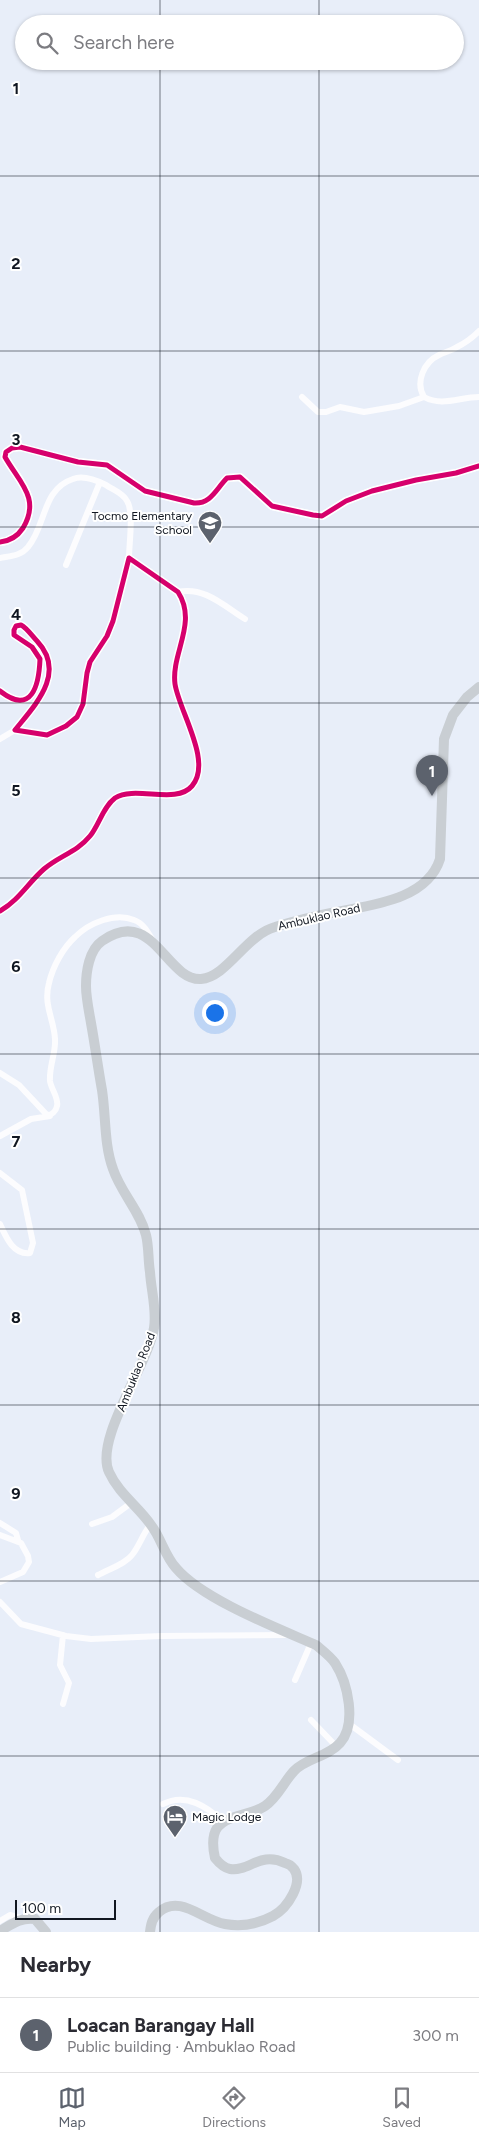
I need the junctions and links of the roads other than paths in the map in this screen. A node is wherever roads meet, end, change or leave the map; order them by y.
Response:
1 (479, 331) edge
2 (424, 397) junction
3 (479, 397) edge
4 (302, 398) dead end
5 (479, 466) edge
6 (100, 482) junction
7 (0, 542) edge
8 (0, 558) edge
9 (129, 558) junction
10 (66, 565) dead end
11 (178, 592) junction
12 (245, 619) dead end
13 (479, 687) edge
14 (0, 691) edge
15 (15, 730) junction
16 (0, 739) edge
17 (0, 911) edge
18 (154, 942) junction
19 (0, 1073) edge
20 (39, 1105) junction
21 (50, 1116) junction
22 (31, 1120) junction
23 (0, 1136) edge
24 (0, 1173) edge
25 (0, 1224) edge
26 (131, 1504) junction
27 (0, 1523) edge
28 (92, 1524) dead end
29 (151, 1524) junction
30 (0, 1535) edge
31 (18, 1540) junction
32 (98, 1575) dead end
33 (0, 1582) edge
34 (0, 1602) edge
35 (64, 1635) junction
36 (294, 1635) junction
37 (311, 1643) junction
38 (295, 1680) dead end
39 (63, 1704) dead end
40 (311, 1720) dead end
41 (348, 1723) junction
42 (336, 1746) junction
43 (398, 1760) dead end
44 (163, 1804) dead end
45 (224, 1822) junction
46 (24, 1919) junction
47 (0, 1921) edge
48 (0, 1931) edge
49 (46, 1932) edge
50 (150, 1932) edge

1 - 2 street
2 - 3 street
2 - 4 street
5 - 7 street
6 - 8 street
6 - 9 street
6 - 10 street
9 - 11 street
9 - 15 street
11 - 12 street
11 - 17 street
13 - 18 main road, Ambuklao Road
14 - 15 street
15 - 16 street
18 - 21 street
18 - 26 main road, Ambuklao Road
19 - 20 street
20 - 21 street
20 - 22 street
21 - 22 street
22 - 23 street
24 - 25 street
26 - 28 street
26 - 29 main road, Ambuklao Road
27 - 31 street
29 - 32 street
29 - 36 main road, Ambuklao Road
30 - 31 street
31 - 33 street
34 - 35 street
35 - 36 street
35 - 39 street
36 - 37 main road, Ambuklao Road
37 - 38 street
37 - 41 main road, Ambuklao Road
40 - 42 street
41 - 42 main road, Ambuklao Road
41 - 43 street
42 - 45 main road
44 - 45 street
45 - 50 main road
46 - 47 street
46 - 48 main road
46 - 49 main road

